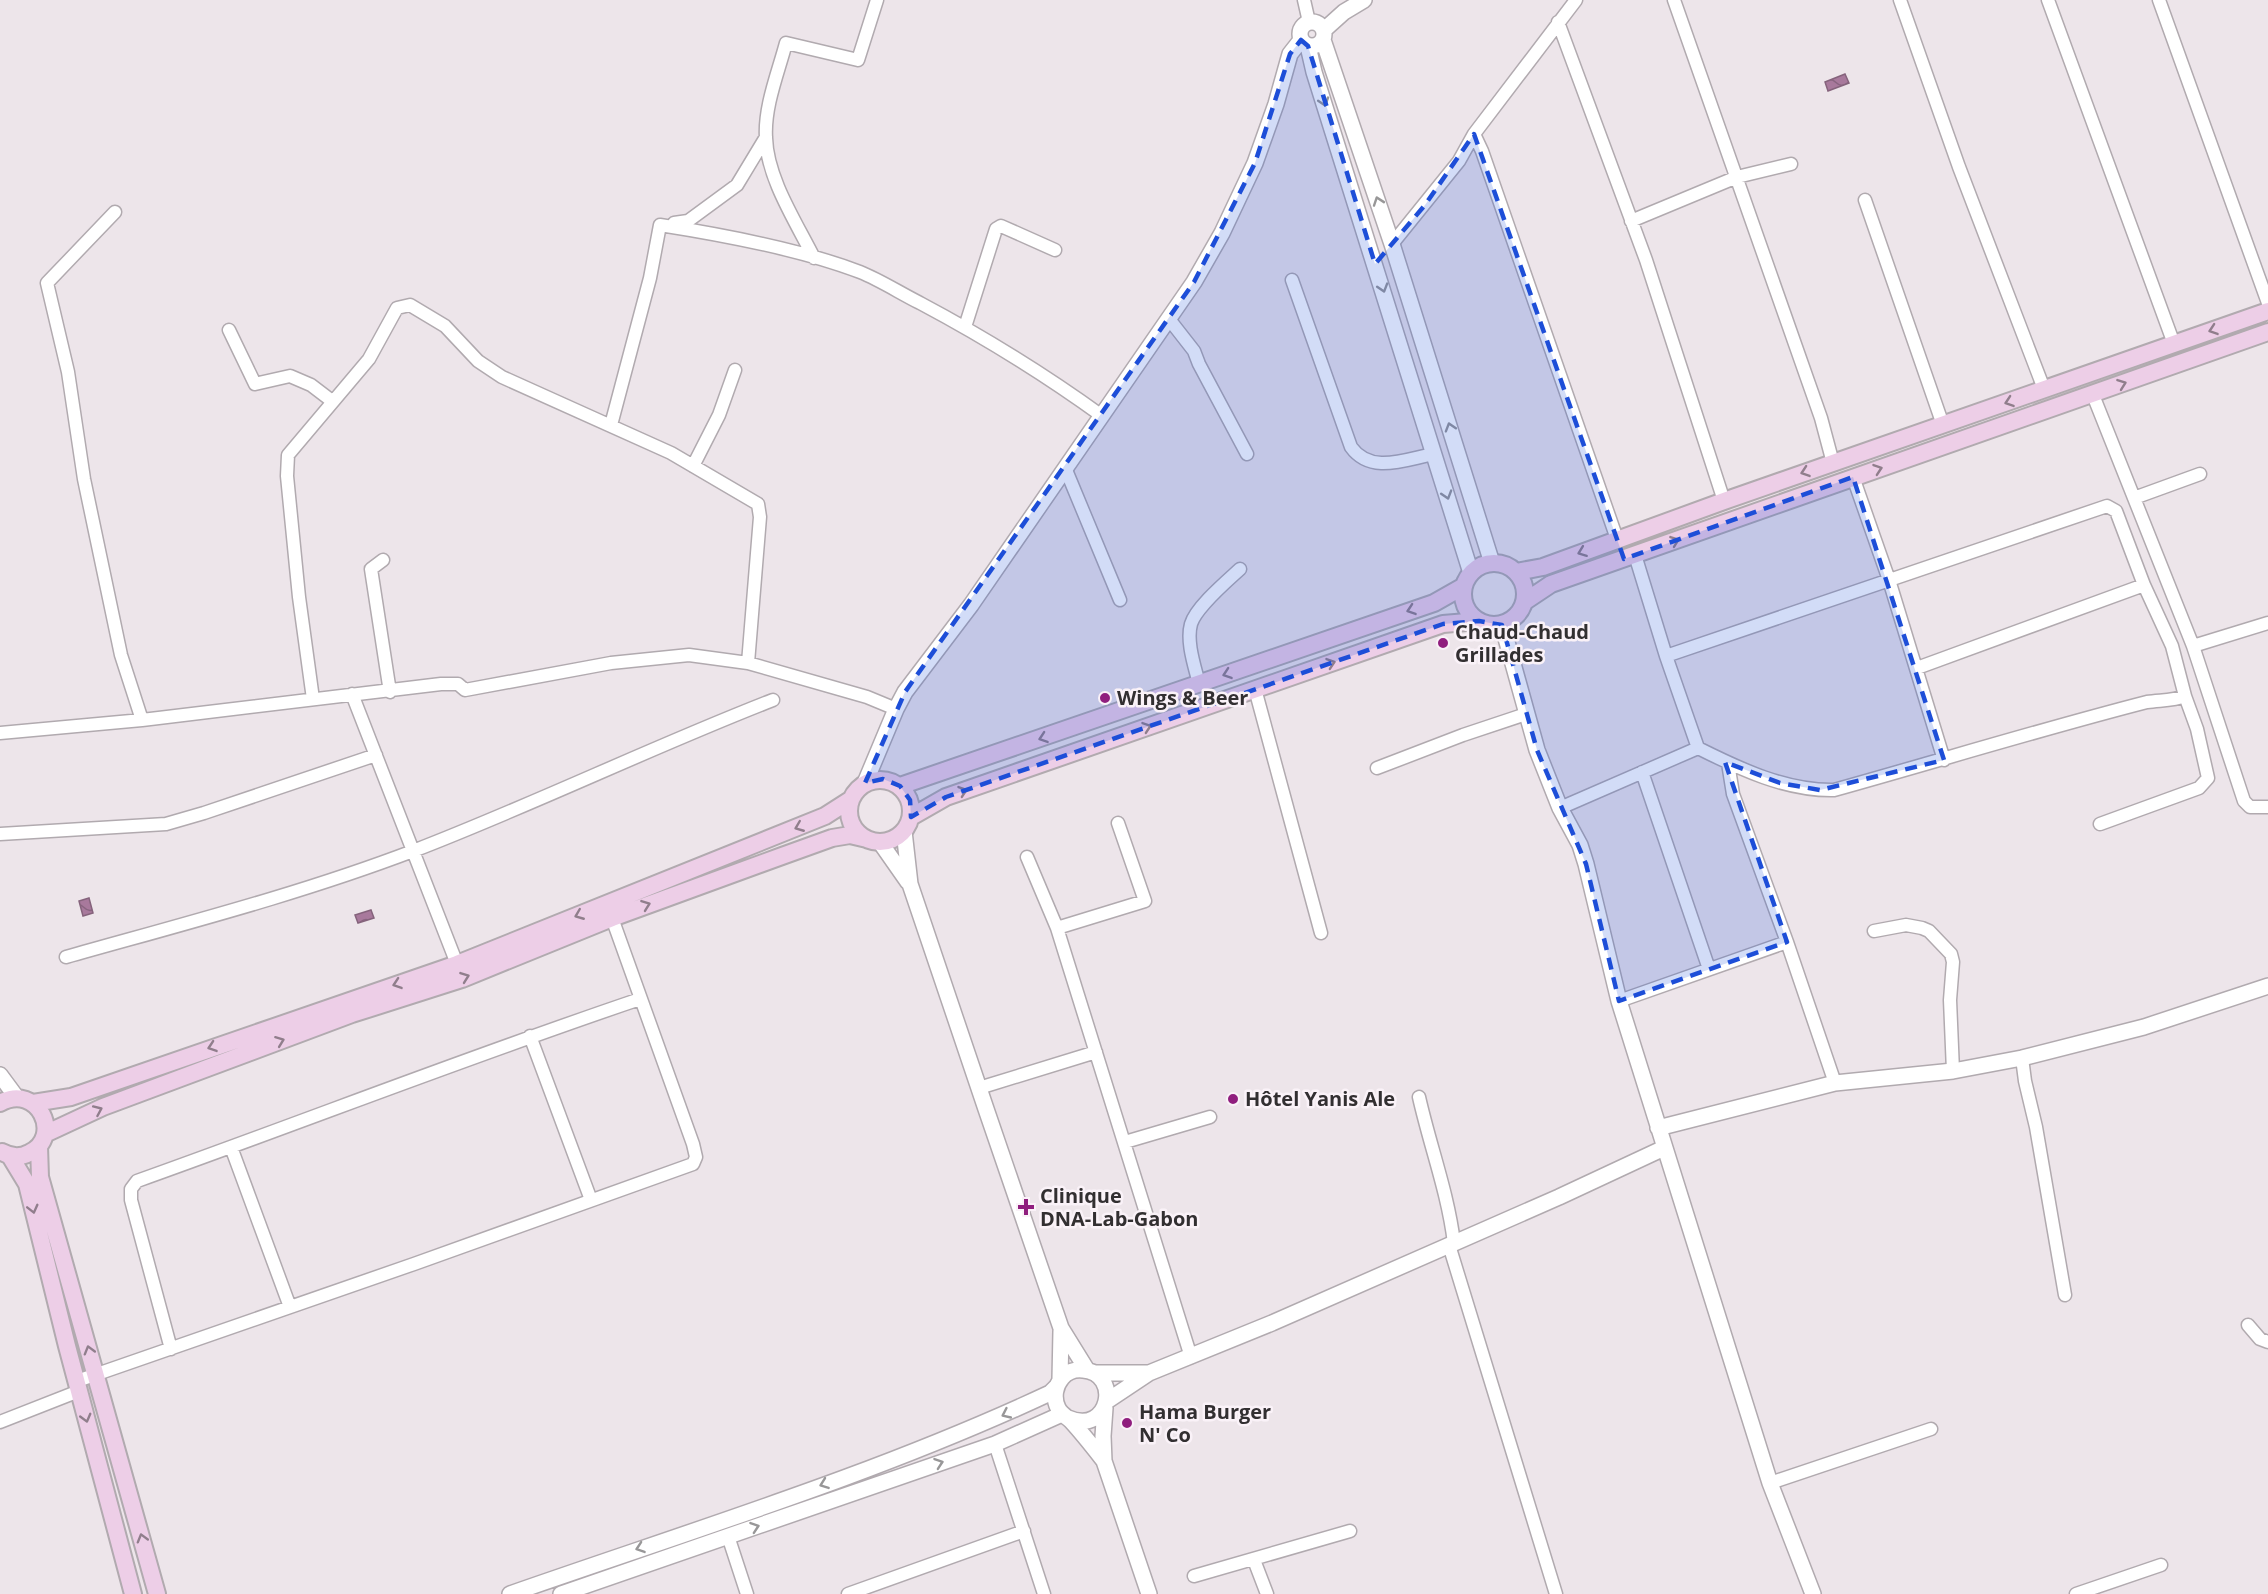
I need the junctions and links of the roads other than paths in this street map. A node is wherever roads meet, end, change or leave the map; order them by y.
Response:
1 (877, 0) edge
2 (1304, 0) edge
3 (1364, 0) edge
4 (1576, 0) edge
5 (1674, 0) edge
6 (1900, 0) edge
7 (2048, 0) edge
8 (2159, 0) edge
9 (1309, 22) junction
10 (1558, 22) junction
11 (1324, 35) junction
12 (1305, 43) junction
13 (1474, 134) junction
14 (766, 137) junction
15 (1791, 164) dead end
16 (1737, 177) junction
17 (1865, 200) dead end
18 (115, 212) dead end
19 (1631, 221) junction
20 (660, 225) junction
21 (1392, 244) junction
22 (1055, 250) dead end
23 (814, 258) junction
24 (1292, 279) dead end
25 (2268, 303) edge
26 (2268, 311) edge
27 (1169, 319) junction
28 (965, 327) junction
29 (229, 330) dead end
30 (2268, 332) edge
31 (2174, 344) junction
32 (735, 370) dead end
33 (2044, 389) junction
34 (2093, 395) junction
35 (332, 401) junction
36 (1102, 416) junction
37 (611, 425) junction
38 (1943, 425) junction
39 (1247, 454) dead end
40 (1434, 454) junction
41 (1833, 463) junction
42 (693, 466) junction
43 (1066, 470) junction
44 (2200, 474) dead end
45 (1853, 477) junction
46 (2134, 498) junction
47 (1724, 501) junction
48 (1617, 539) junction
49 (1635, 555) junction
50 (383, 560) dead end
51 (1492, 563) junction
52 (1240, 569) dead end
53 (1516, 572) junction
54 (1468, 579) junction
55 (1889, 580) junction
56 (2144, 585) junction
57 (1120, 600) dead end
58 (1524, 602) junction
59 (1479, 621) junction
60 (2268, 623) edge
61 (1502, 624) junction
62 (2193, 646) junction
63 (1666, 656) junction
64 (748, 663) junction
65 (1917, 668) junction
66 (1199, 684) junction
67 (1254, 690) junction
68 (390, 692) junction
69 (352, 694) junction
70 (2185, 696) junction
71 (313, 699) junction
72 (773, 700) dead end
73 (896, 709) junction
74 (1526, 714) junction
75 (142, 720) junction
76 (0, 733) edge
77 (1698, 748) junction
78 (376, 755) junction
79 (1944, 760) junction
80 (1728, 763) junction
81 (1377, 768) dead end
82 (1642, 772) junction
83 (865, 783) junction
84 (900, 786) junction
85 (850, 800) junction
86 (2268, 807) edge
87 (1560, 808) junction
88 (1118, 823) dead end
89 (908, 824) junction
90 (2100, 824) dead end
91 (0, 834) edge
92 (873, 841) junction
93 (412, 851) junction
94 (1027, 857) dead end
95 (910, 884) junction
96 (612, 918) junction
97 (1057, 928) junction
98 (1874, 931) dead end
99 (1321, 933) dead end
100 (1787, 942) junction
101 (66, 957) dead end
102 (457, 964) junction
103 (1709, 969) junction
104 (2268, 986) edge
105 (640, 999) junction
106 (1618, 1001) junction
107 (530, 1036) junction
108 (1096, 1052) junction
109 (2022, 1058) junction
110 (1953, 1071) junction
111 (0, 1075) edge
112 (1835, 1083) junction
113 (979, 1088) junction
114 (1419, 1097) dead end
115 (25, 1100) junction
116 (0, 1103) edge
117 (1210, 1117) dead end
118 (1658, 1128) junction
119 (42, 1140) junction
120 (1125, 1142) junction
121 (231, 1147) junction
122 (1664, 1148) junction
123 (5, 1154) edge
124 (591, 1200) junction
125 (1451, 1244) junction
126 (2065, 1295) dead end
127 (291, 1307) junction
128 (2248, 1325) dead end
129 (1061, 1328) junction
130 (2268, 1342) edge
131 (171, 1349) junction
132 (1191, 1357) junction
133 (1091, 1372) junction
134 (1149, 1373) junction
135 (96, 1375) junction
136 (1059, 1382) junction
137 (78, 1386) junction
138 (1106, 1404) junction
139 (1065, 1416) junction
140 (0, 1422) edge
141 (1931, 1429) dead end
142 (995, 1444) junction
143 (1104, 1461) junction
144 (1770, 1484) junction
145 (1023, 1531) junction
146 (1350, 1531) dead end
147 (728, 1536) junction
148 (1254, 1560) junction
149 (2161, 1565) dead end
150 (1194, 1576) dead end
151 (133, 1594) edge
152 (157, 1594) edge
153 (510, 1594) edge
154 (561, 1594) edge
155 (747, 1594) edge
156 (849, 1594) edge
157 (1044, 1594) edge
158 (1149, 1594) edge
159 (1267, 1594) edge
160 (1556, 1594) edge
161 (1813, 1594) edge
162 (2076, 1594) edge

1 - 14 street
2 - 9 street
3 - 11 street
4 - 10 street
5 - 16 street
6 - 33 street
7 - 31 street
8 - 25 street
9 - 11 street
9 - 12 street
10 - 13 street
10 - 19 street
11 - 12 street
21 -> 11 street
12 - 27 street
12 -> 40 street
13 - 21 street
13 - 48 street
14 - 20 street
14 - 23 street
15 - 16 street
16 - 19 street
16 - 41 street
17 - 38 street
18 - 75 street
19 - 47 street
20 - 23 street
20 - 37 street
51 -> 21 street
22 - 28 street
23 - 28 street
24 - 40 street
26 -> 31 main road
27 - 36 street
27 - 39 street
28 - 36 street
29 - 35 street
34 -> 30 main road
31 - 33 main road
32 - 42 street
33 -> 38 main road
45 -> 34 main road
34 - 46 street
35 - 37 street
35 - 71 street
36 - 43 street
37 - 42 street
38 - 41 main road
40 -> 54 street
41 -> 47 main road
42 - 64 street
43 - 57 street
43 - 73 street
44 - 46 street
49 -> 45 main road
45 - 55 street
46 - 62 street
47 - 48 main road
48 -> 53 main road
49 - 58 main road
49 - 63 street
50 - 68 street
51 - 53 main road
51 - 54 main road
52 - 66 street
53 - 58 main road
54 - 59 main road
54 -> 66 main road
55 - 56 street
55 - 63 street
55 - 65 street
56 - 65 street
56 - 70 street
58 - 61 main road
59 - 61 main road
67 -> 59 main road
60 - 62 street
61 - 74 street
62 - 86 street
63 - 77 street
64 - 68 street
64 - 73 street
65 - 79 street
66 -> 84 main road
89 -> 67 main road
67 - 99 street
68 - 69 street
69 - 71 street
69 - 78 street
70 - 79 street
70 - 90 street
71 - 75 street
72 - 93 street
73 - 83 street
74 - 81 street
74 - 87 street
75 - 76 street
77 - 80 street
77 - 82 street
78 - 91 street
78 - 93 street
79 - 80 street
80 - 100 street
82 - 87 street
82 - 103 street
83 - 84 main road
83 - 85 main road
84 - 89 main road
85 - 92 main road
85 -> 102 main road
87 - 106 street
88 - 97 street
89 - 92 main road
89 - 95 street
92 - 95 street
96 -> 92 main road
93 - 101 street
93 - 102 street
94 - 97 street
95 - 113 street
96 - 105 street
119 -> 96 main road
97 - 108 street
98 - 110 street
100 - 103 street
100 - 112 street
102 -> 115 main road
103 - 106 street
104 - 109 street
105 - 107 street
105 - 124 street
106 - 118 street
107 - 121 street
107 - 124 street
108 - 113 street
108 - 120 street
109 - 110 street
109 - 126 street
110 - 112 street
111 - 115 street
112 - 118 street
113 - 129 street
114 - 125 street
115 - 116 main road
115 - 119 main road
117 - 120 street
118 - 122 street
119 - 123 main road
135 -> 119 main road
120 - 132 street
121 - 127 street
121 - 131 street
122 - 125 street
122 - 144 street
123 -> 137 main road
124 - 127 street
125 - 132 street
125 - 160 street
127 - 131 street
128 - 130 street
129 - 133 street
129 - 136 street
131 - 135 street
132 - 134 street
133 - 134 street
133 - 136 street
133 - 138 street
134 - 138 street
135 - 137 street
152 -> 135 main road
136 - 139 street
136 -> 153 street
137 - 140 street
137 -> 151 main road
138 - 139 street
138 - 143 street
139 - 142 street
139 - 143 street
141 - 144 street
142 - 145 street
147 -> 142 street
143 - 158 street
144 - 161 street
145 - 156 street
145 - 157 street
146 - 148 street
147 - 154 street
147 - 155 street
148 - 150 street
148 - 159 street
149 - 162 street

